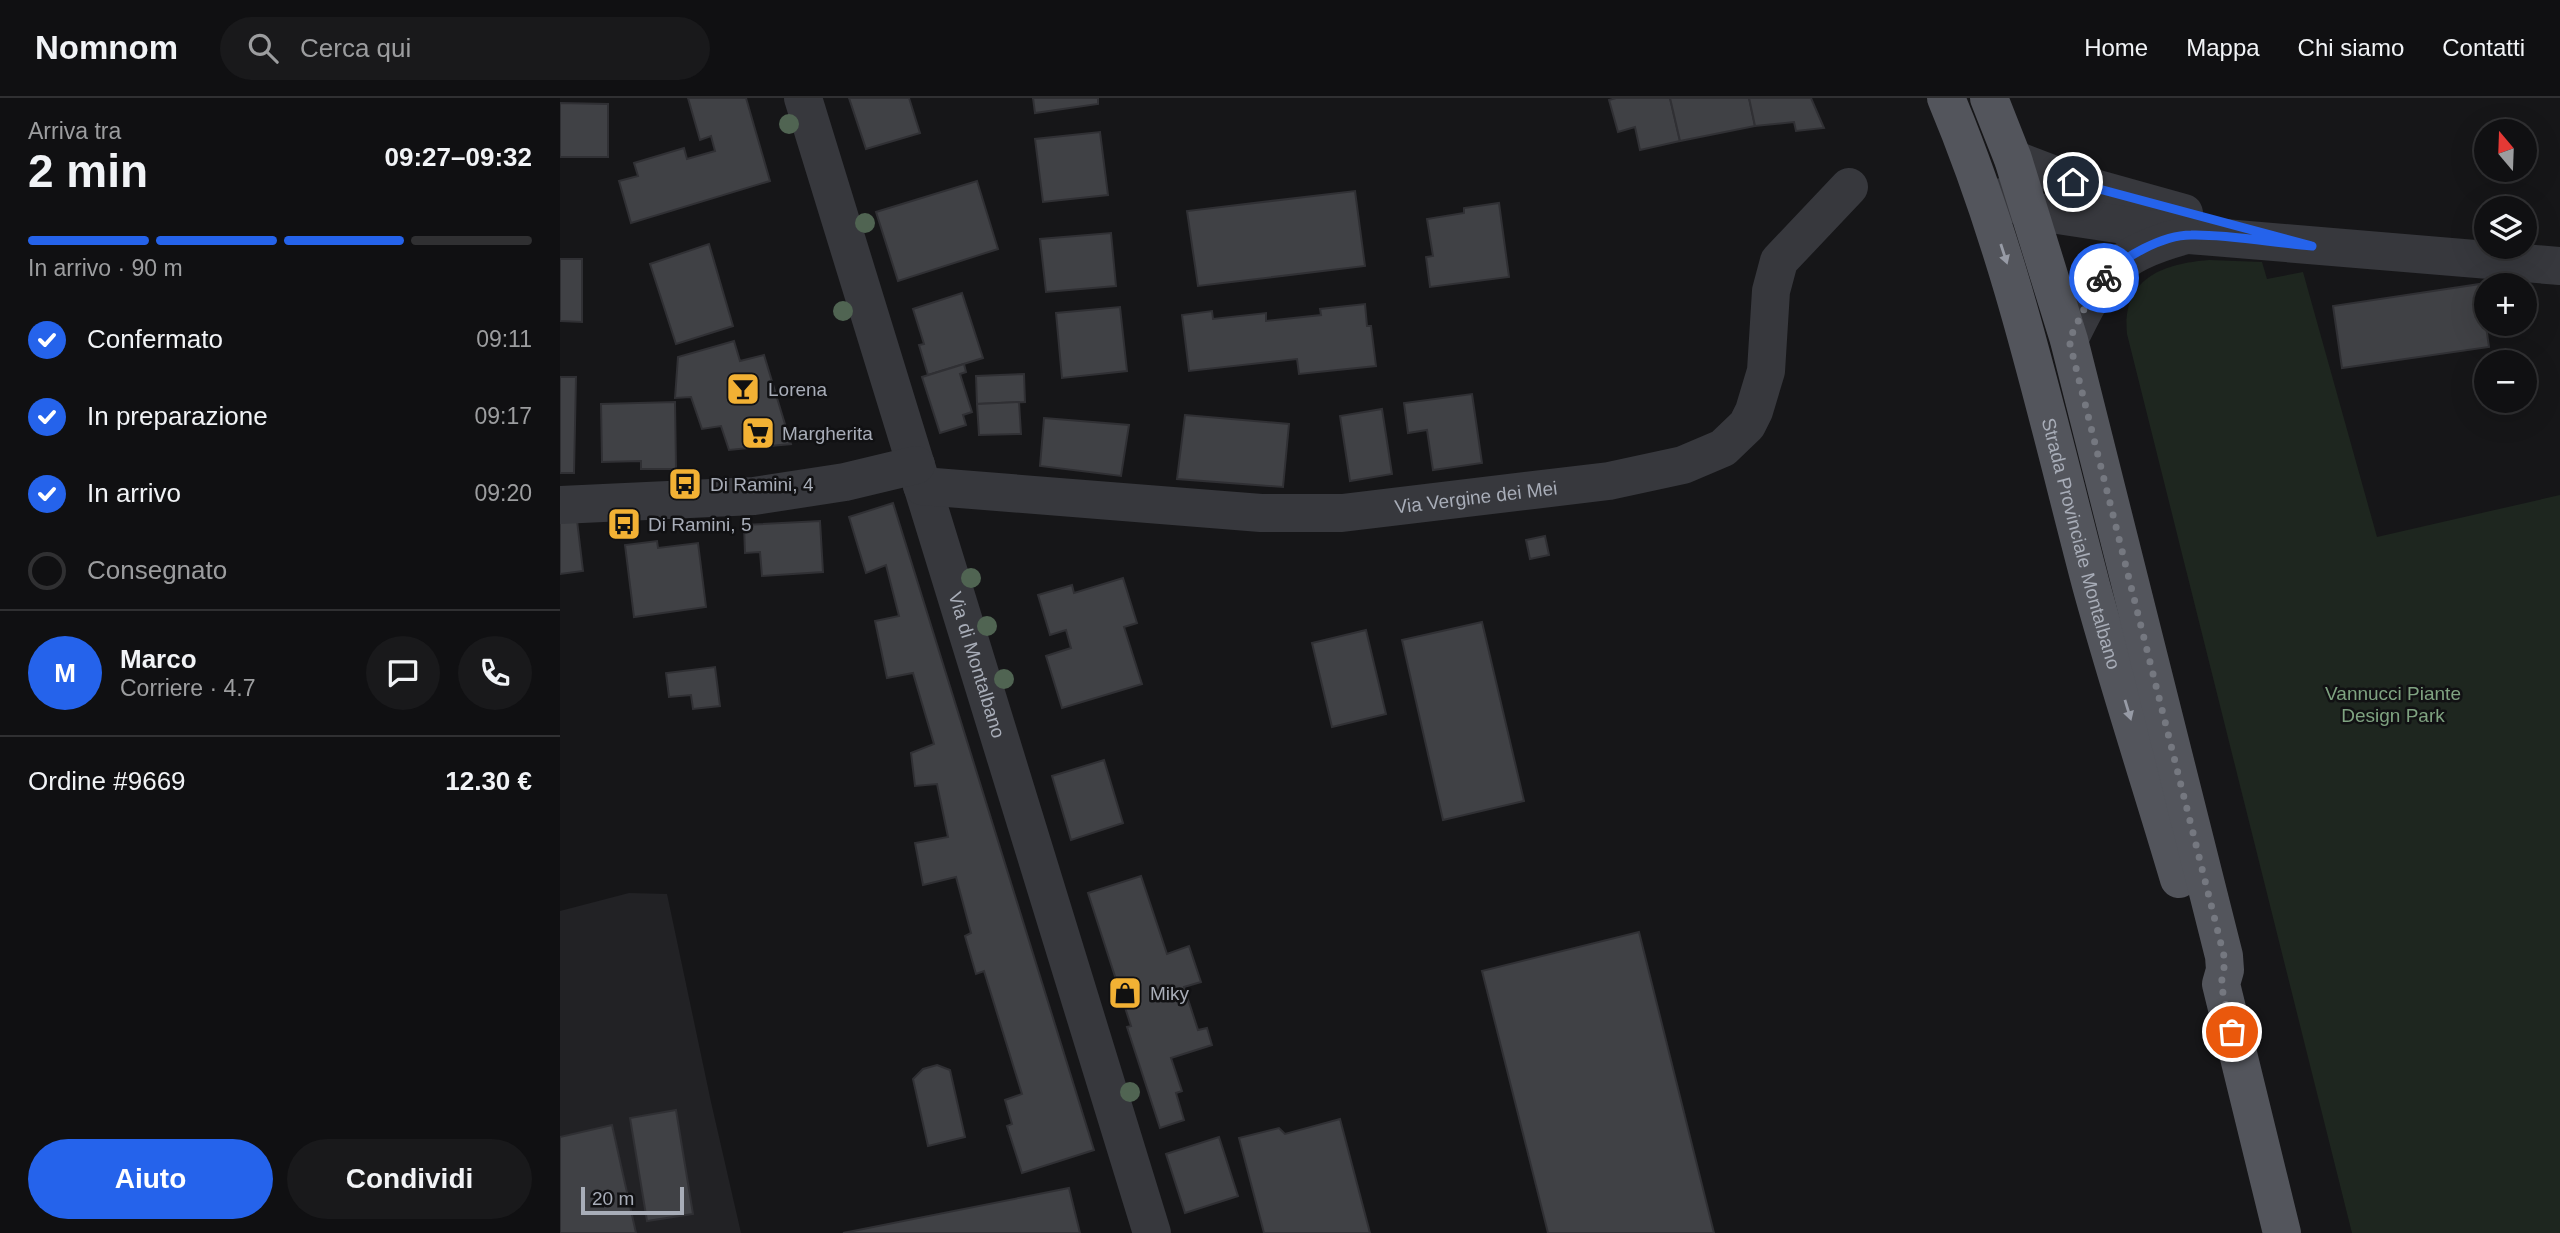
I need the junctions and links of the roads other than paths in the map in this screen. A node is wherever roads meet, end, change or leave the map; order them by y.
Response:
1 (803, 98) edge
2 (1946, 98) edge
3 (1989, 98) edge
4 (2013, 159) junction
5 (1975, 171) junction
6 (1849, 187) dead end
7 (2031, 211) junction
8 (2189, 235) junction
9 (2312, 246) junction
10 (2560, 266) edge
11 (2069, 340) junction
12 (919, 475) junction
13 (560, 505) edge
14 (2221, 984) junction
15 (1153, 1233) edge
16 (2282, 1233) edge

1 - 12 street, Via di Montalbano
2 - 5 main road, Strada Provinciale Montalbano
3 - 4 main road, Strada Provinciale Montalbano
4 - 7 main road, Strada Provinciale Montalbano
4 - 9 street
5 - 7 street
5 -> 14 main road, Strada Provinciale Montalbano
6 - 12 street, Via Vergine dei Mei
7 - 8 street
7 - 11 main road, Strada Provinciale Montalbano
8 - 9 street
8 - 11 street
9 - 10 street
11 - 14 main road, Strada Provinciale Montalbano
12 - 13 street, Via Vergine dei Mei
12 - 15 street, Via di Montalbano
14 - 16 main road, Strada Provinciale Montalbano

